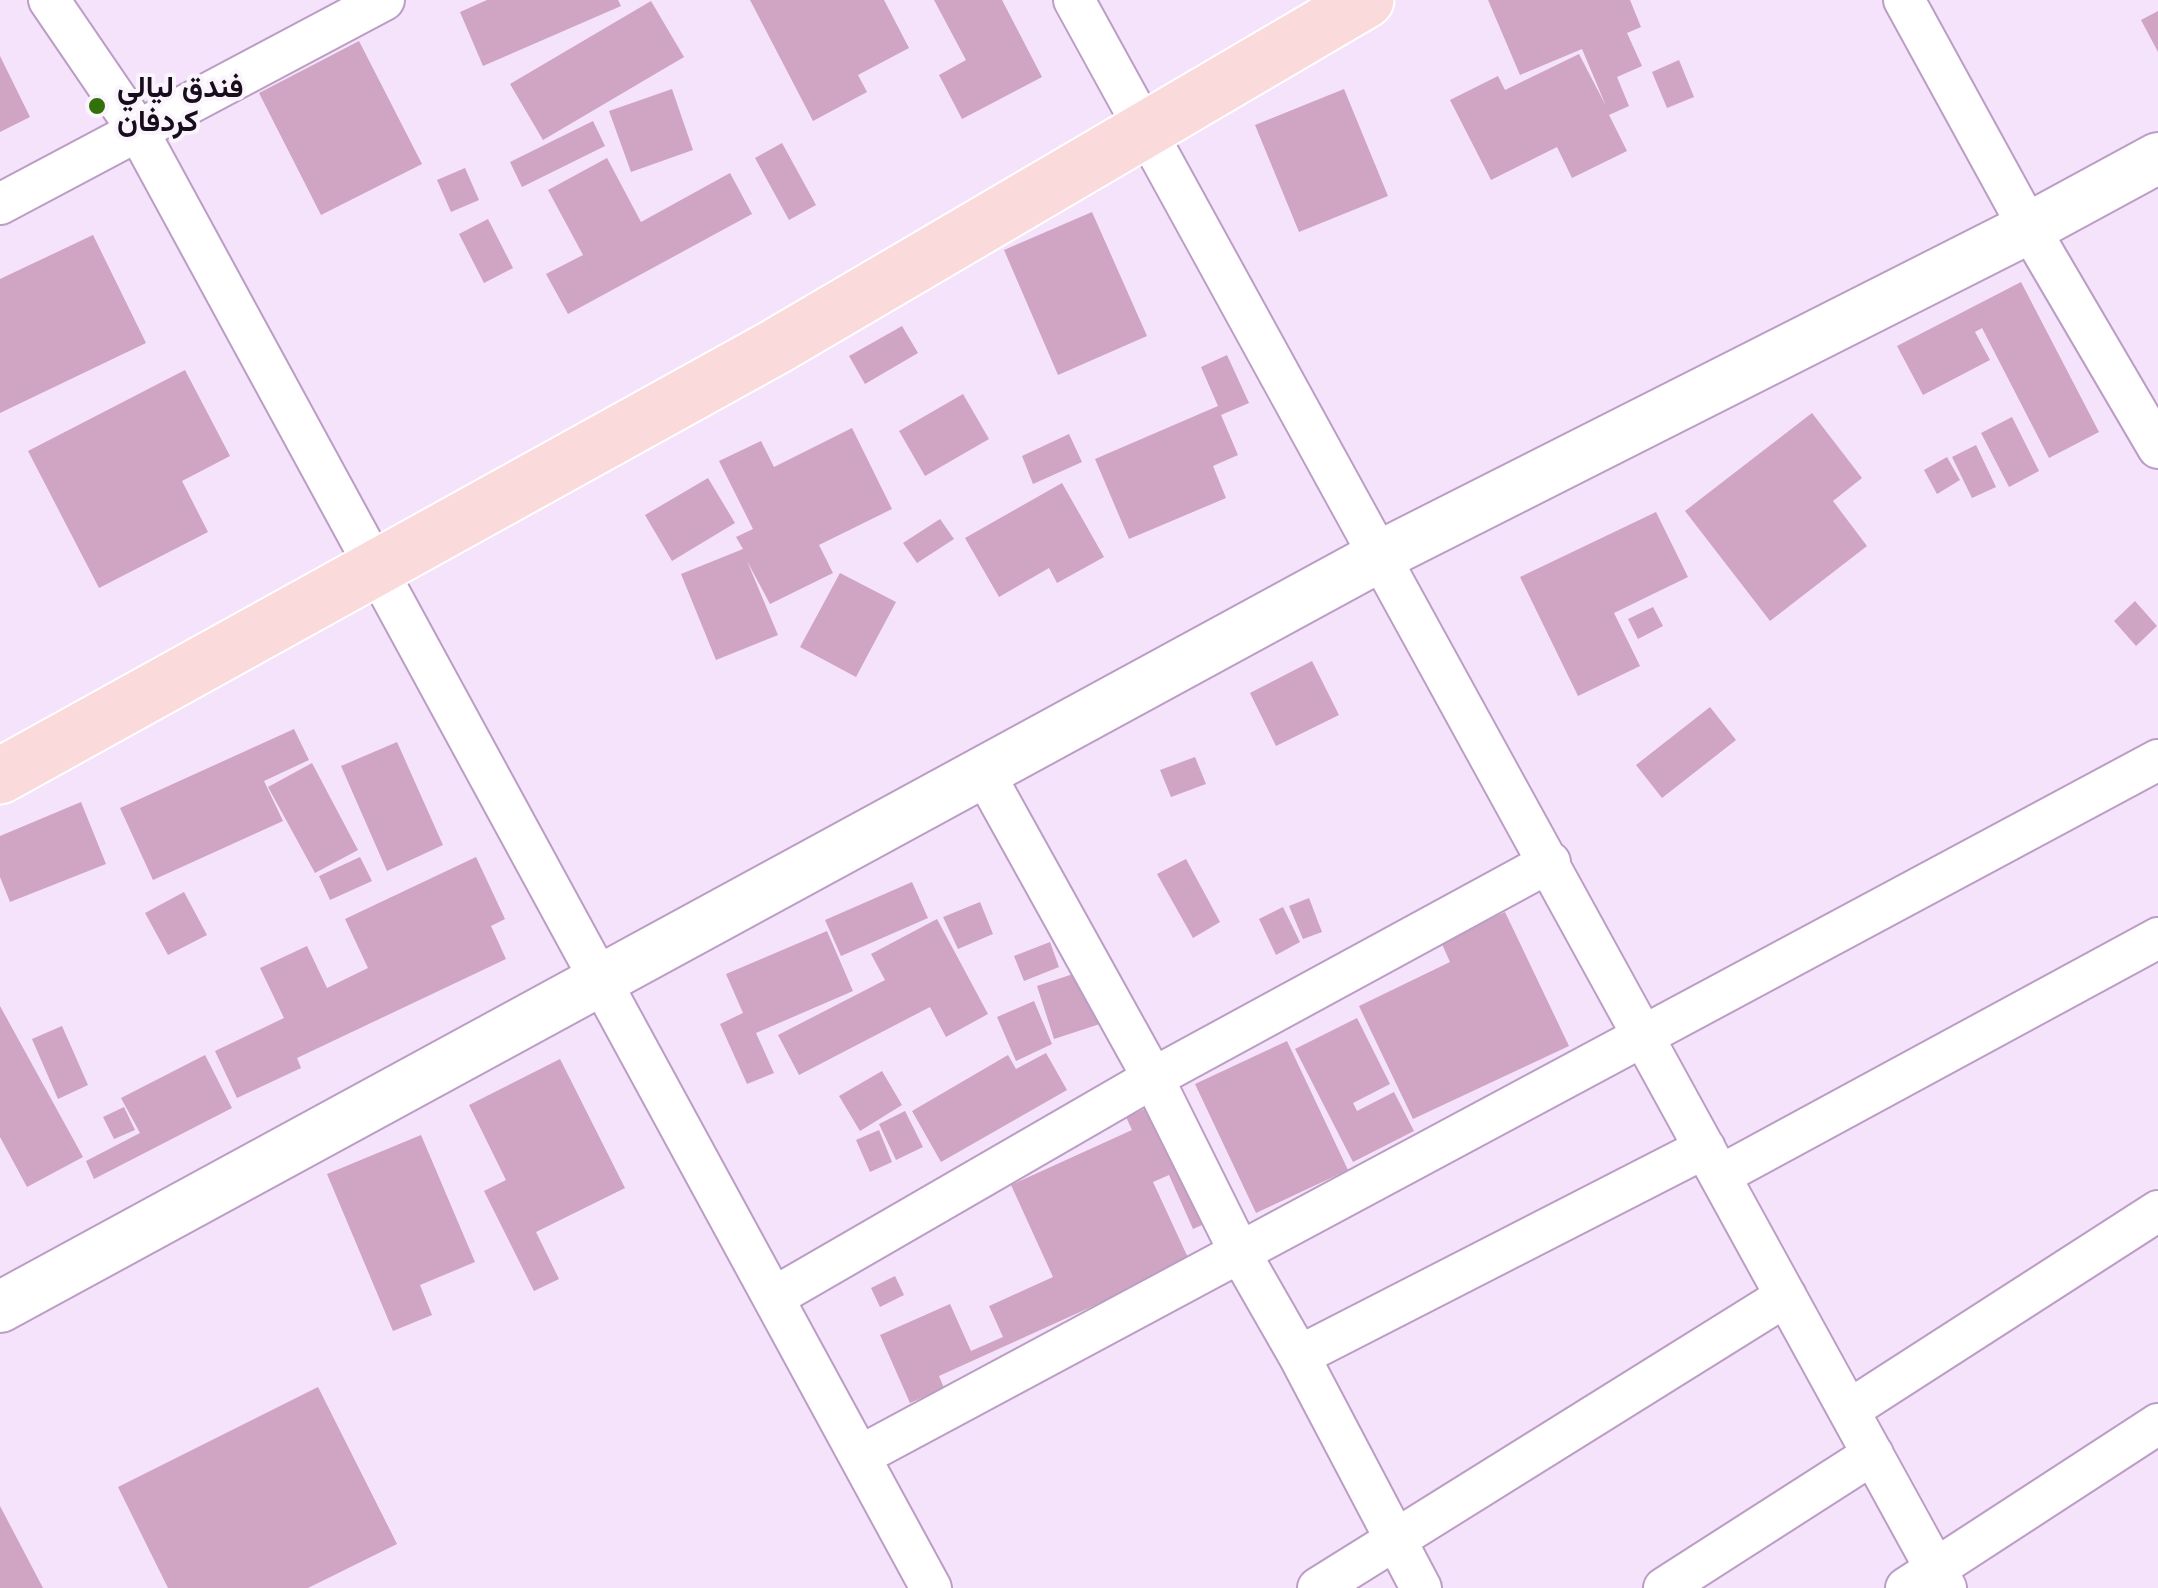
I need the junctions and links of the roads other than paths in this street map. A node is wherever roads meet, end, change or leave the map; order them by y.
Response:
1 (49, 0) edge
2 (384, 0) edge
3 (1074, 0) edge
4 (1366, 0) edge
5 (1904, 0) edge
6 (137, 129) junction
7 (1148, 132) junction
8 (2158, 158) edge
9 (0, 204) edge
10 (2029, 228) junction
11 (2158, 448) edge
12 (1382, 555) junction
13 (379, 566) junction
14 (2158, 760) edge
15 (985, 775) junction
16 (0, 776) edge
17 (1550, 862) junction
18 (2158, 938) edge
19 (603, 982) junction
20 (1643, 1032) junction
21 (1152, 1078) junction
22 (1713, 1162) junction
23 (2158, 1211) edge
24 (1240, 1254) junction
25 (776, 1296) junction
26 (1786, 1296) junction
27 (0, 1307) edge
28 (1299, 1356) junction
29 (1849, 1410) junction
30 (2158, 1424) edge
31 (1873, 1454) junction
32 (860, 1456) junction
33 (1396, 1543) junction
34 (1929, 1581) edge
35 (931, 1588) edge
36 (1318, 1588) edge
37 (1421, 1588) edge
38 (1664, 1588) edge

1 - 6 street
2 - 6 street
3 - 7 street
4 - 7 main road
5 - 10 street
6 - 9 street
6 - 13 street
7 - 12 street
7 - 13 main road
8 - 10 street
10 - 11 street
10 - 12 street
12 - 15 street
12 - 17 street
13 - 16 main road
13 - 19 street
14 - 20 street
15 - 19 street
15 - 21 street
17 - 20 street
17 - 21 street
18 - 22 street
19 - 25 street
19 - 27 street
20 - 22 street
20 - 24 street
21 - 24 street
21 - 25 street
22 - 26 street
22 - 28 street
23 - 29 street
24 - 28 street
24 - 32 street
25 - 32 street
26 - 29 street
26 - 33 street
28 - 33 street
29 - 31 street
30 - 34 street
31 - 34 street
31 - 38 street
32 - 35 street
33 - 36 street
33 - 37 street

